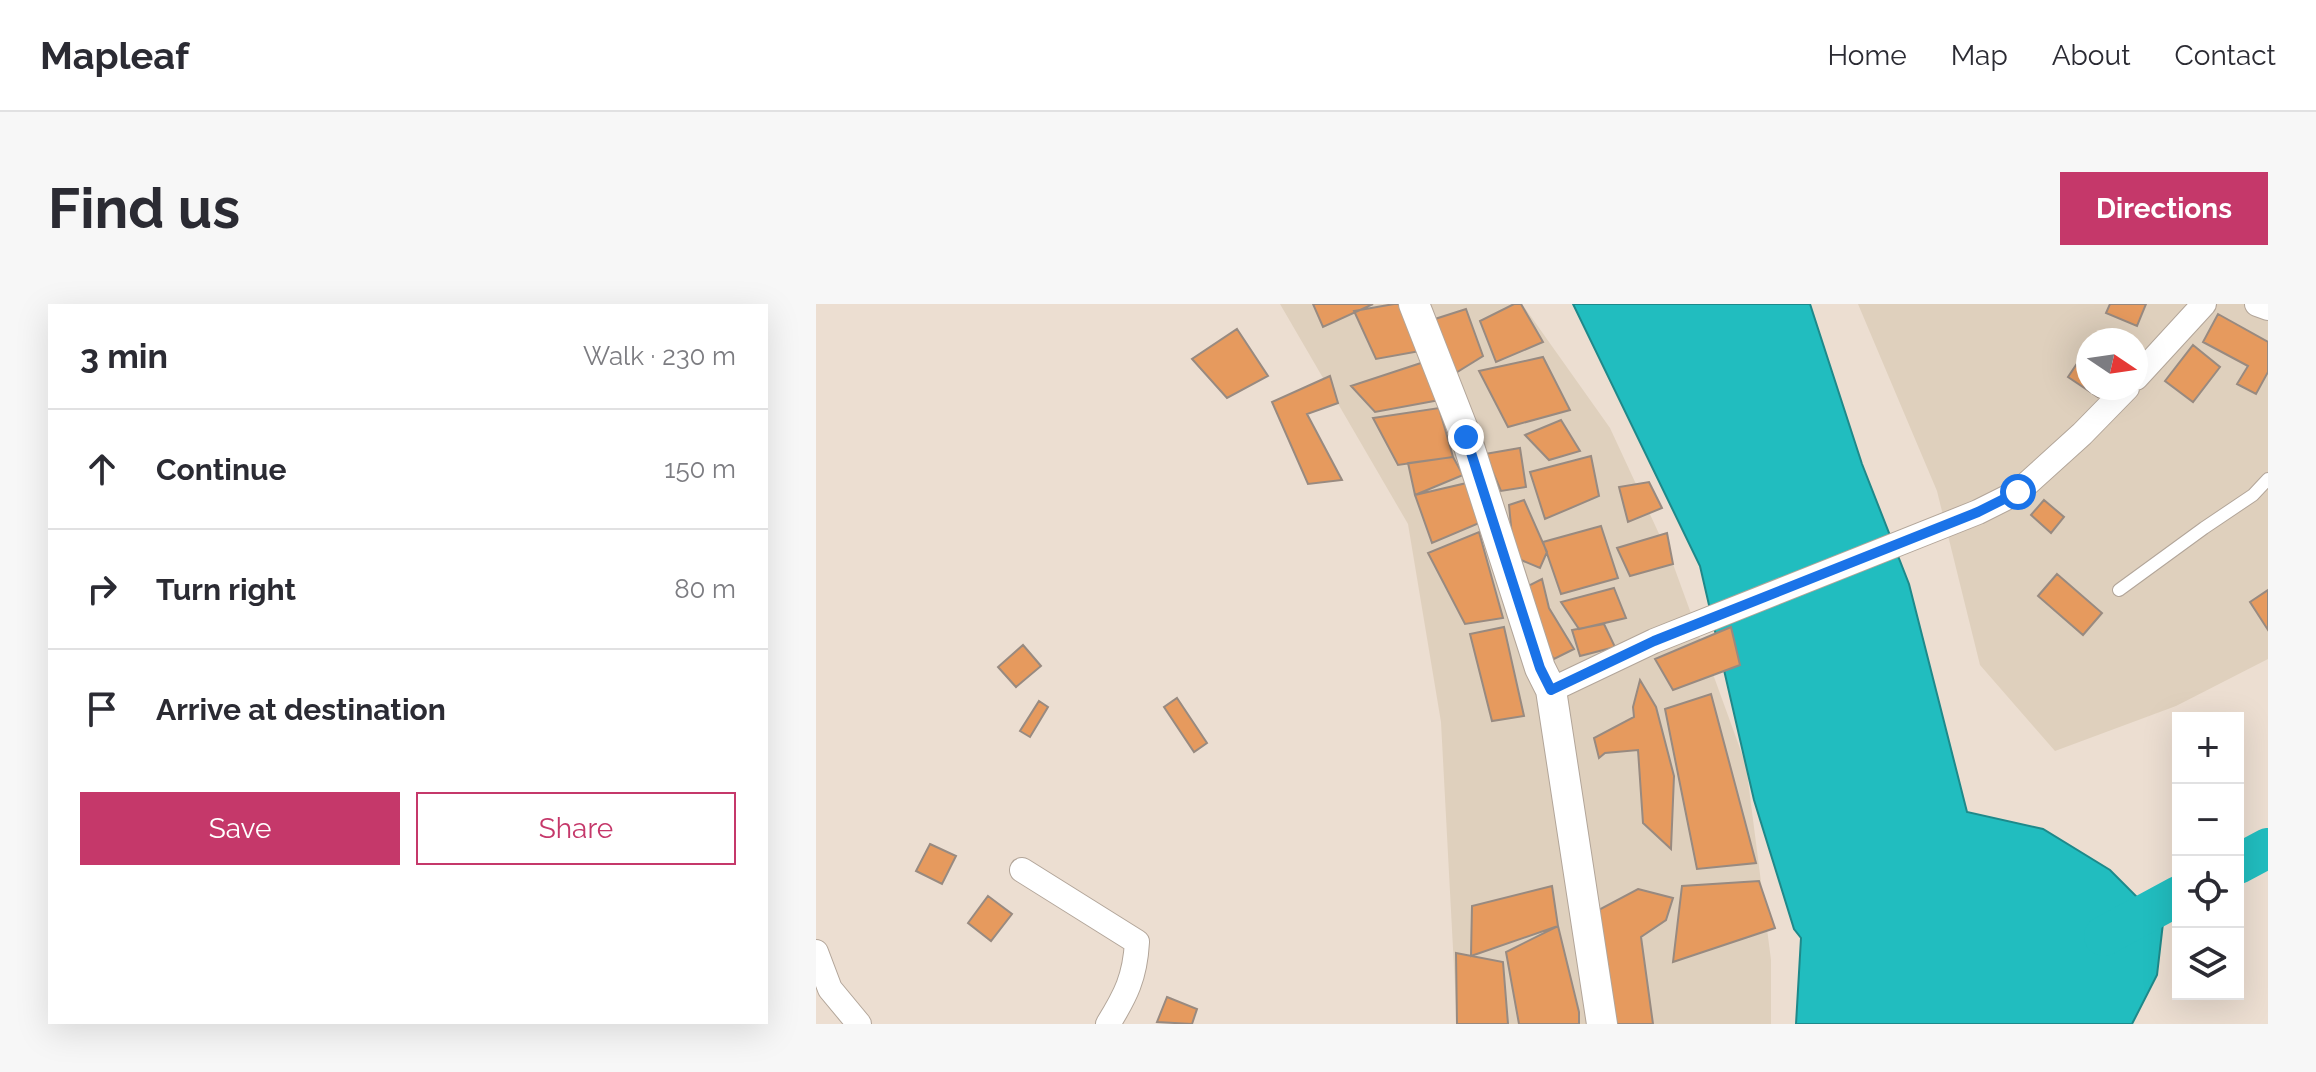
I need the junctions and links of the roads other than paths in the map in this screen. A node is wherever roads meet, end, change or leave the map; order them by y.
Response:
1 (1414, 304) edge
2 (2204, 304) edge
3 (2257, 304) edge
4 (2268, 308) edge
5 (2148, 365) edge
6 (2115, 400) edge
7 (2268, 479) edge
8 (2119, 590) dead end
9 (1551, 690) junction
10 (1022, 870) dead end
11 (816, 952) edge
12 (859, 1024) edge
13 (1108, 1024) edge
14 (1602, 1024) edge

1 - 9 street
2 - 5 street
3 - 4 street
6 - 9 street
7 - 8 lane
9 - 14 street
10 - 13 street
11 - 12 street

